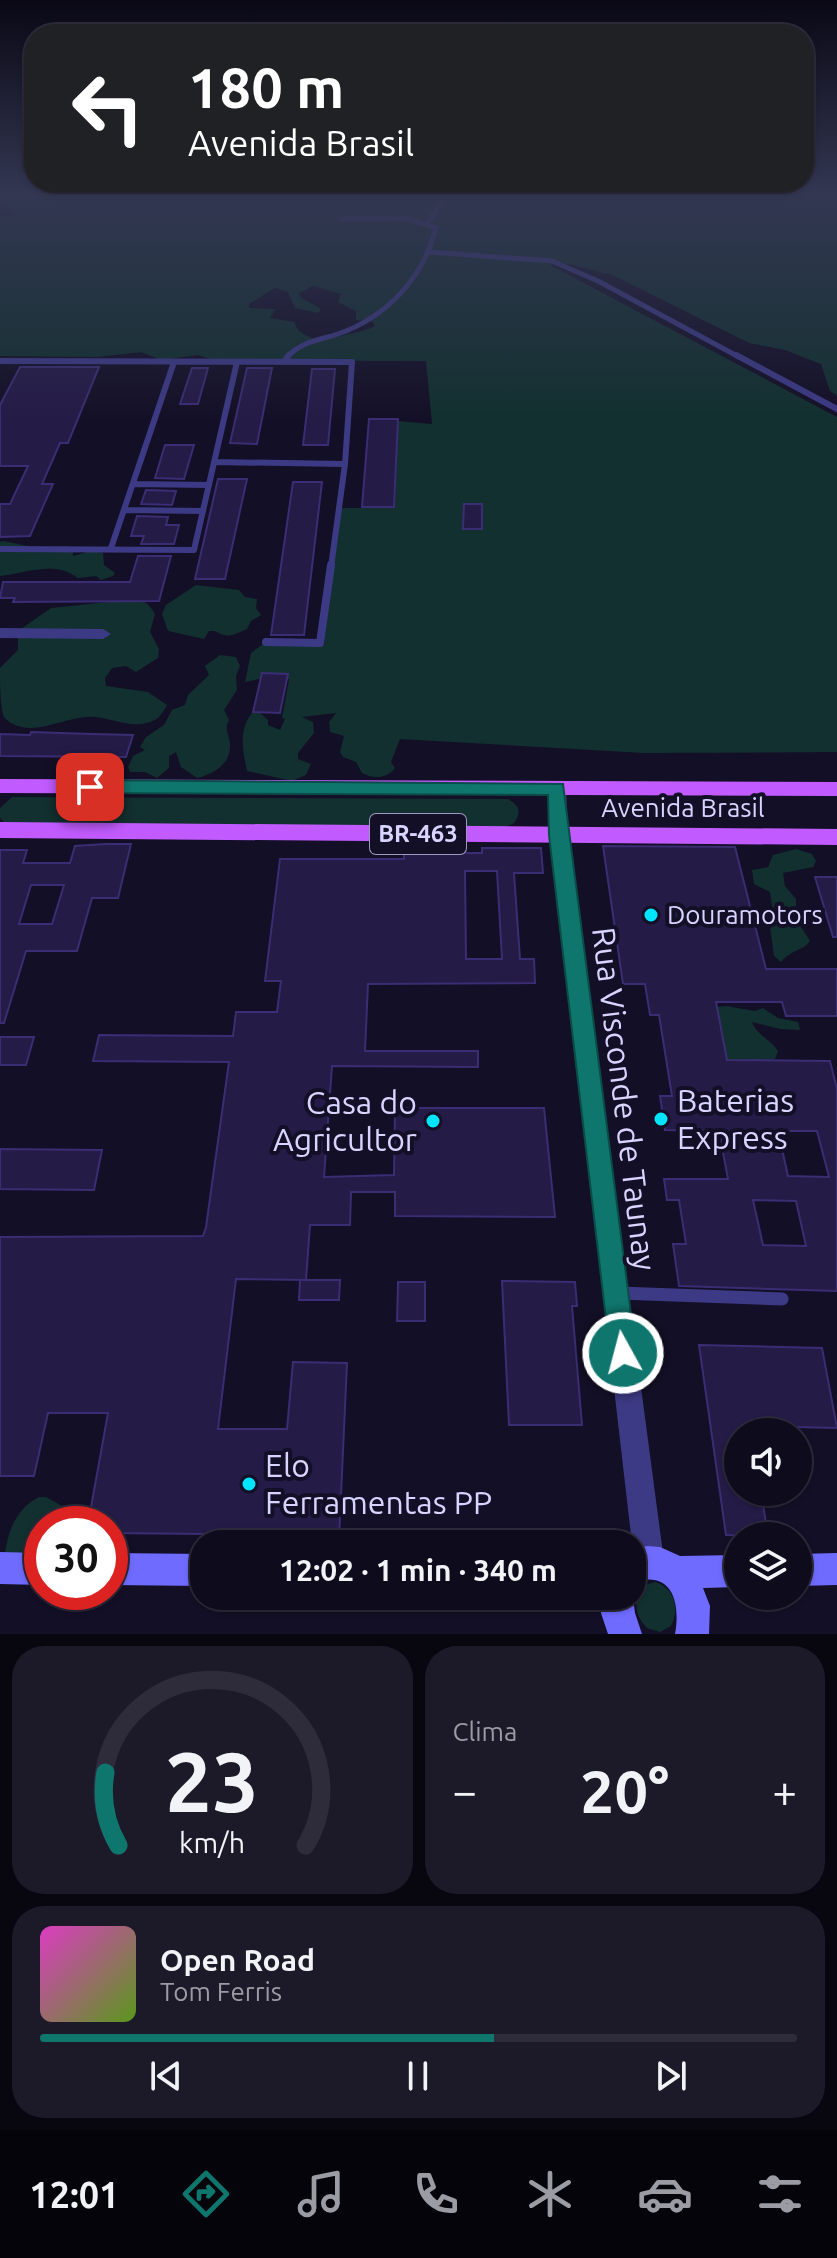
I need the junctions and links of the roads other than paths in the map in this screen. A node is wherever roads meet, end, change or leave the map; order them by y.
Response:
1 (418, 269) edge
2 (571, 269) edge
3 (0, 361) edge
4 (174, 362) junction
5 (237, 362) junction
6 (284, 362) junction
7 (837, 409) edge
8 (214, 462) junction
9 (345, 464) junction
10 (133, 484) junction
11 (209, 485) junction
12 (125, 510) junction
13 (203, 511) junction
14 (111, 548) junction
15 (0, 549) edge
16 (0, 633) edge
17 (103, 634) dead end
18 (266, 642) dead end
19 (0, 786) edge
20 (557, 788) junction
21 (837, 789) edge
22 (0, 830) edge
23 (559, 835) junction
24 (837, 837) edge
25 (615, 1293) junction
26 (782, 1299) dead end
27 (652, 1567) edge
28 (0, 1568) edge
29 (24, 1569) edge
30 (128, 1569) edge
31 (837, 1569) edge
32 (190, 1570) edge
33 (724, 1570) edge
34 (812, 1570) edge
35 (618, 1610) edge
36 (625, 1634) edge
37 (692, 1634) edge

1 - 6 lane
2 - 7 lane
3 - 4 lane
4 - 5 lane
4 - 10 lane
5 - 6 lane
5 - 8 lane
6 - 9 lane
8 - 9 lane
8 - 11 lane
9 - 18 lane
10 - 11 lane
10 - 12 lane
11 - 13 lane
12 - 13 lane
12 - 14 lane
13 - 14 lane
14 - 15 lane
16 - 17 street
19 - 20 main road, Avenida Brasil / BR-463
20 - 21 main road, Avenida Brasil / BR-463
20 - 23 street, Rua Visconde de Taunay
22 - 23 main road, Avenida Brasil / BR-463
23 - 24 main road, Avenida Brasil / BR-463
23 - 25 street, Rua Visconde de Taunay
25 - 26 lane
25 - 27 street, Rua Visconde de Taunay
27 - 33 main road
27 - 37 main road
28 - 29 main road
30 - 32 main road
31 - 34 main road
35 - 36 main road

